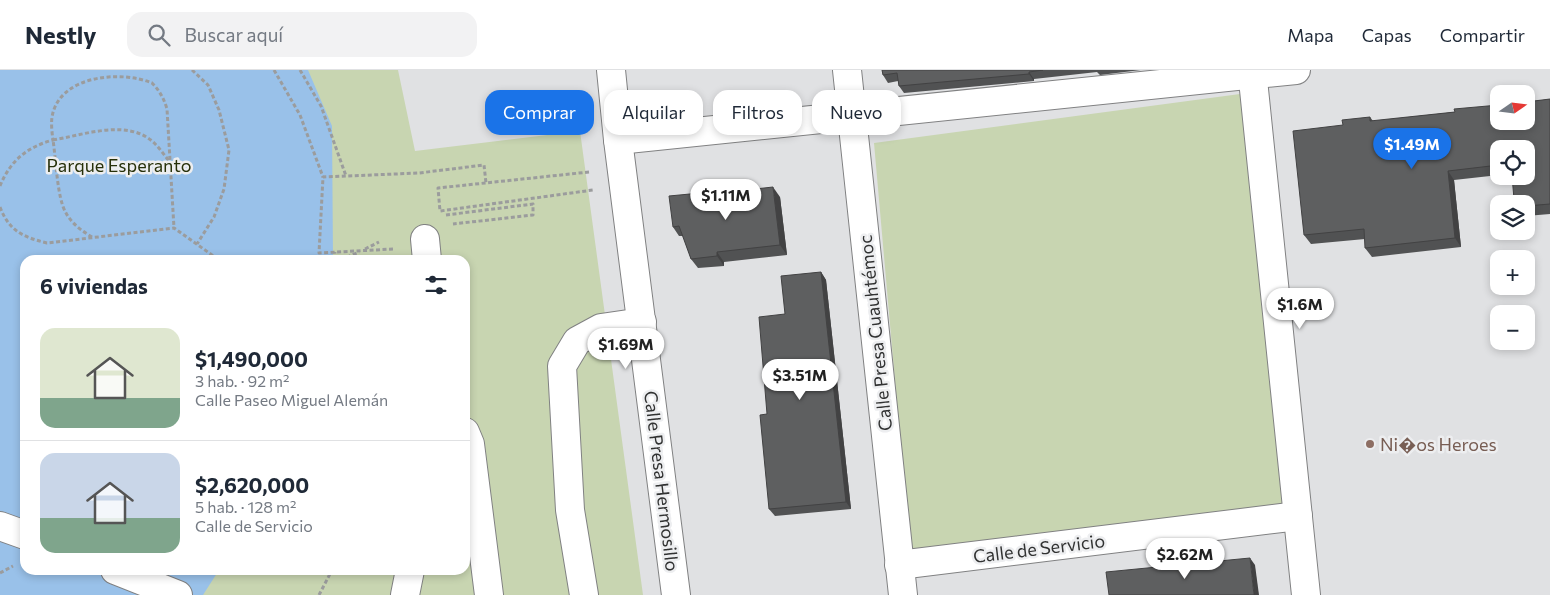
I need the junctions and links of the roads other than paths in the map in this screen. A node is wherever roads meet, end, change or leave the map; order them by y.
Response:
1 (611, 70) edge
2 (847, 70) edge
3 (1296, 70) edge
4 (1252, 72) edge
5 (849, 90) edge
6 (901, 110) edge
7 (812, 119) edge
8 (854, 135) edge
9 (618, 140) junction
10 (642, 322) junction
11 (470, 444) edge
12 (1298, 516) junction
13 (0, 526) edge
14 (20, 533) edge
15 (899, 565) junction
16 (128, 575) edge
17 (409, 575) edge
18 (178, 595) edge
19 (405, 595) edge
20 (489, 595) edge
21 (584, 595) edge
22 (676, 595) edge
23 (903, 595) edge
24 (1306, 595) edge

1 - 9 street, Calle Presa Hermosillo
2 - 5 street, Calle Presa Cuauhtémoc
3 - 4 street
4 - 6 street
4 - 12 street
7 - 9 street
8 - 15 street, Calle Presa Cuauhtémoc
9 - 10 street, Calle Presa Hermosillo
10 - 21 street
10 - 22 street, Calle Presa Hermosillo
11 - 20 street
12 - 15 street, Calle de Servicio
12 - 24 street
13 - 14 street
15 - 23 street, Calle Presa Cuauhtémoc
16 - 18 street
17 - 19 street

